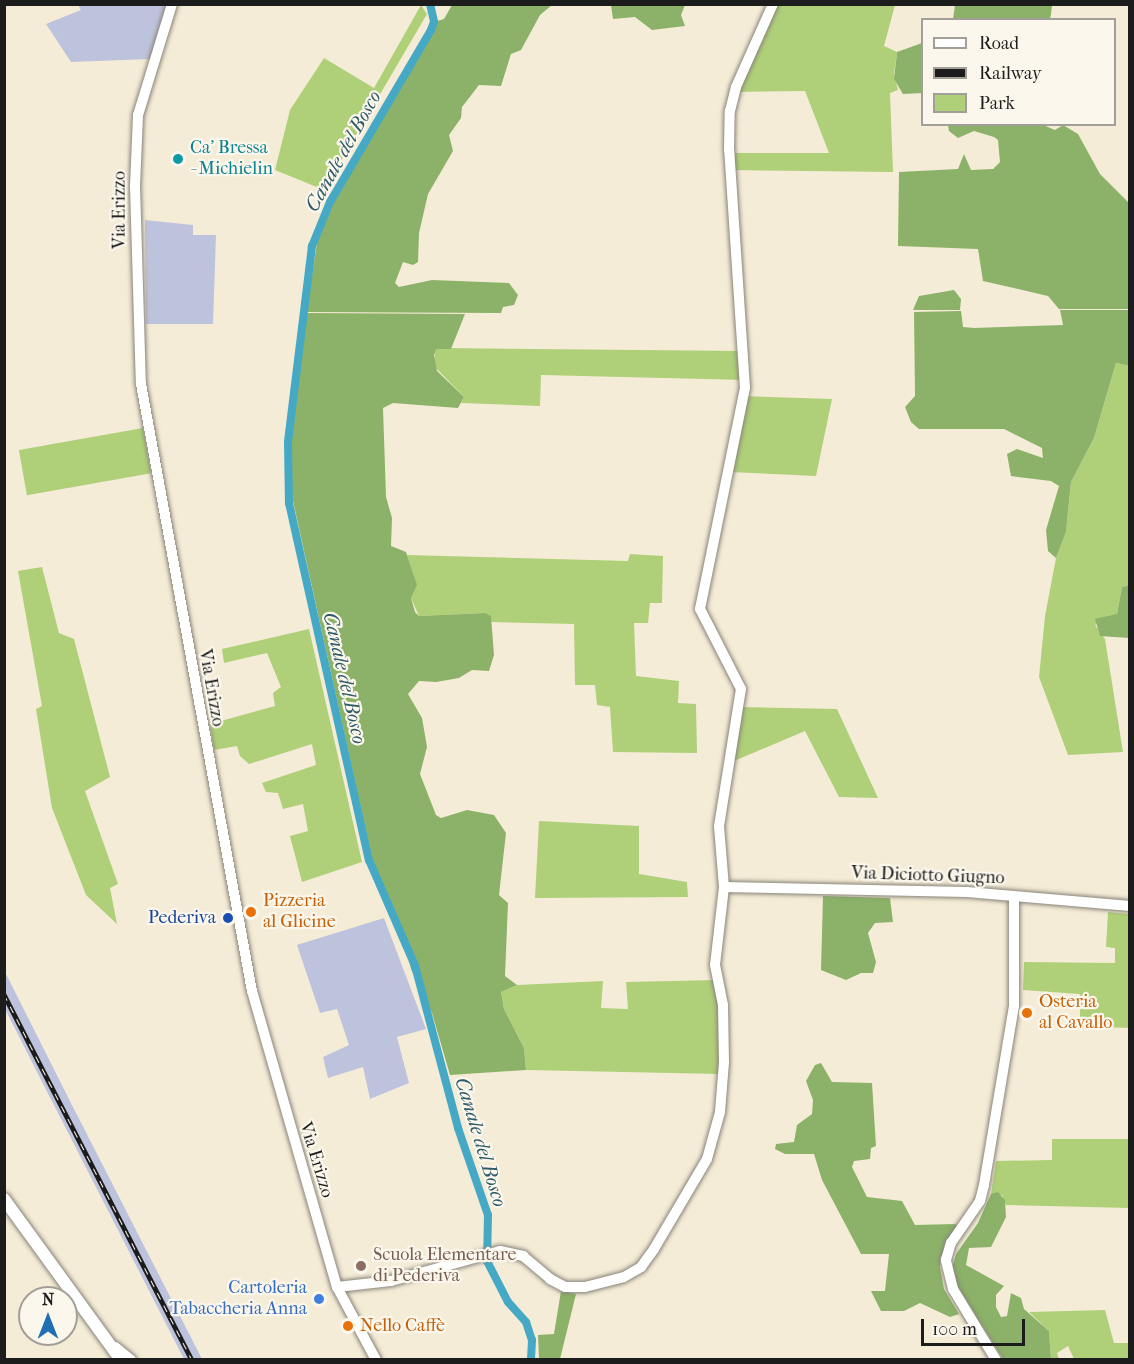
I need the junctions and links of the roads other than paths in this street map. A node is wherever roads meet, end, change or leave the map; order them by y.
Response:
1 (172, 4) edge
2 (773, 4) edge
3 (724, 887) junction
4 (1014, 896) junction
5 (1130, 906) edge
6 (4, 1199) edge
7 (337, 1287) junction
8 (109, 1343) junction
9 (121, 1359) edge
10 (131, 1359) edge
11 (376, 1359) edge
12 (996, 1359) edge

1 - 7 main road, Via Erizzo
2 - 3 main road
3 - 4 main road, Via Diciotto Giugno
3 - 7 main road
4 - 5 main road, Via Diciotto Giugno
4 - 12 main road
6 - 8 main road
7 - 11 main road, Via Erizzo
8 - 9 main road
8 - 10 main road

